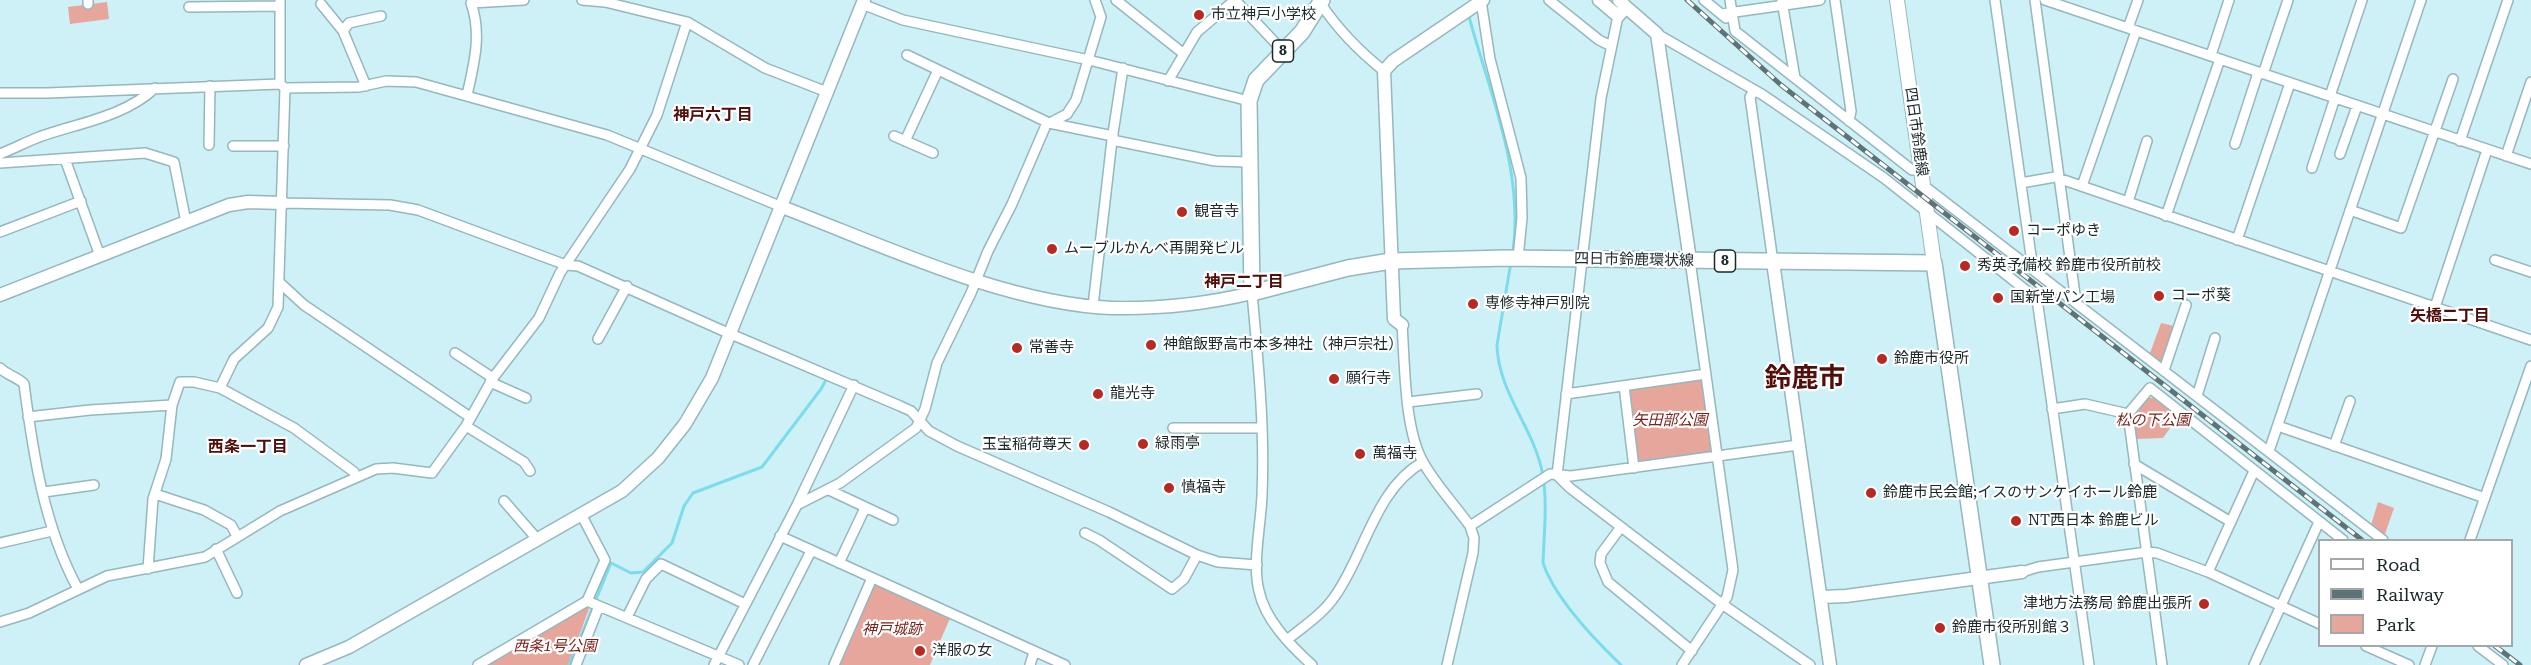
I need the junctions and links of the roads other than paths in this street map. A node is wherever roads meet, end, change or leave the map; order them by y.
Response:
1 (524, 0) edge
2 (582, 0) edge
3 (1095, 0) edge
4 (1116, 0) edge
5 (1549, 0) edge
6 (1599, 0) edge
7 (1704, 0) edge
8 (1730, 0) edge
9 (1820, 0) edge
10 (1835, 0) edge
11 (1897, 0) edge
12 (1995, 0) edge
13 (2035, 0) edge
14 (2045, 0) edge
15 (2138, 0) edge
16 (2229, 0) edge
17 (2288, 0) edge
18 (2362, 0) edge
19 (2421, 0) edge
20 (2508, 0) edge
21 (471, 1) edge
22 (863, 2) edge
23 (1322, 2) edge
24 (1480, 2) edge
25 (280, 3) edge
26 (1783, 3) edge
27 (321, 4) dead end
28 (2075, 5) edge
29 (189, 7) dead end
30 (1621, 8) edge
31 (381, 16) dead end
32 (1732, 18) junction
33 (687, 22) junction
34 (2132, 30) junction
35 (344, 31) junction
36 (1657, 34) junction
37 (1611, 46) junction
38 (1283, 51) junction
39 (1184, 54) junction
40 (908, 55) dead end
41 (2215, 57) junction
42 (1089, 60) junction
43 (1123, 68) junction
44 (938, 70) junction
45 (1384, 71) junction
46 (2261, 73) junction
47 (1795, 78) junction
48 (2453, 78) dead end
49 (1168, 81) junction
50 (2531, 82) edge
51 (2290, 83) junction
52 (210, 86) junction
53 (283, 86) junction
54 (366, 86) junction
55 (155, 88) junction
56 (1754, 91) junction
57 (827, 92) junction
58 (0, 93) edge
59 (467, 95) junction
60 (2332, 97) junction
61 (1249, 101) junction
62 (2357, 106) junction
63 (2382, 115) junction
64 (1849, 122) junction
65 (1049, 123) junction
66 (2433, 133) junction
67 (894, 136) dead end
68 (1112, 138) junction
69 (905, 141) junction
70 (2147, 141) dead end
71 (2460, 141) junction
72 (2235, 144) dead end
73 (209, 145) dead end
74 (233, 146) dead end
75 (284, 146) junction
76 (640, 148) junction
77 (2487, 150) junction
78 (933, 153) dead end
79 (0, 154) edge
80 (2340, 154) dead end
81 (2506, 156) junction
82 (65, 159) junction
83 (1249, 162) junction
84 (0, 163) edge
85 (2531, 164) edge
86 (2312, 168) dead end
87 (1921, 170) junction
88 (2059, 179) junction
89 (2021, 183) junction
90 (1923, 185) junction
91 (2082, 186) junction
92 (81, 201) junction
93 (2128, 202) junction
94 (283, 203) junction
95 (782, 207) junction
96 (2350, 210) junction
97 (1927, 211) junction
98 (2166, 216) junction
99 (186, 222) junction
100 (0, 232) edge
101 (2237, 240) junction
102 (100, 256) junction
103 (1514, 258) junction
104 (1582, 259) junction
105 (1690, 260) junction
106 (2495, 260) dead end
107 (1391, 261) junction
108 (1773, 262) junction
109 (1934, 263) junction
110 (566, 265) junction
111 (2033, 270) junction
112 (2330, 271) junction
113 (2531, 272) edge
114 (976, 279) junction
115 (279, 282) junction
116 (627, 286) junction
117 (1252, 293) junction
118 (0, 295) edge
119 (2076, 303) junction
120 (2186, 305) dead end
121 (1093, 306) junction
122 (2435, 307) junction
123 (1402, 325) joint
124 (731, 333) junction
125 (2215, 338) dead end
126 (598, 339) dead end
127 (2531, 340) edge
128 (455, 352) dead end
129 (2531, 366) edge
130 (0, 368) edge
131 (2164, 370) junction
132 (1706, 374) junction
133 (491, 380) junction
134 (854, 385) junction
135 (1624, 386) junction
136 (220, 388) junction
137 (1477, 394) dead end
138 (1566, 394) junction
139 (2197, 396) junction
140 (526, 398) dead end
141 (2350, 401) dead end
142 (1408, 402) junction
143 (172, 405) junction
144 (2052, 409) junction
145 (2128, 414) junction
146 (28, 417) junction
147 (471, 417) junction
148 (919, 422) junction
149 (466, 426) junction
150 (2278, 426) junction
151 (1173, 428) dead end
152 (1262, 428) junction
153 (1798, 445) junction
154 (2334, 446) junction
155 (2269, 451) junction
156 (1718, 456) junction
157 (1423, 462) junction
158 (2134, 464) junction
159 (1634, 468) junction
160 (530, 471) dead end
161 (2254, 471) junction
162 (1553, 475) junction
163 (356, 477) junction
164 (94, 485) dead end
165 (829, 490) junction
166 (44, 492) junction
167 (155, 494) junction
168 (2485, 498) junction
169 (504, 501) dead end
170 (797, 505) junction
171 (865, 508) junction
172 (582, 516) junction
173 (893, 520) dead end
174 (2231, 522) junction
175 (2319, 522) junction
176 (1470, 526) junction
177 (1622, 527) junction
178 (51, 531) junction
179 (1085, 533) dead end
180 (237, 536) junction
181 (780, 536) junction
182 (2342, 539) edge
183 (2382, 539) edge
184 (2470, 539) edge
185 (538, 540) junction
186 (0, 543) edge
187 (216, 549) junction
188 (811, 551) junction
189 (2147, 552) junction
190 (1197, 555) junction
191 (2074, 562) junction
192 (839, 563) junction
193 (1257, 564) junction
194 (148, 569) junction
195 (2022, 572) joint
196 (2208, 572) junction
197 (872, 578) junction
198 (1980, 578) junction
199 (78, 589) junction
200 (237, 592) dead end
201 (1821, 597) junction
202 (587, 601) junction
203 (745, 604) junction
204 (1722, 604) junction
205 (599, 606) junction
206 (2281, 606) junction
207 (627, 617) junction
208 (0, 622) edge
209 (2318, 624) edge
210 (1287, 640) junction
211 (2370, 647) edge
212 (2431, 647) edge
213 (2480, 647) edge
214 (1692, 651) junction
215 (1034, 652) junction
216 (719, 655) junction
217 (2498, 663) edge
218 (306, 665) edge
219 (478, 665) edge
220 (576, 665) edge
221 (714, 665) edge
222 (739, 665) edge
223 (753, 665) edge
224 (834, 665) edge
225 (1030, 665) edge
226 (1065, 665) edge
227 (1312, 665) edge
228 (1448, 665) edge
229 (1682, 665) edge
230 (1810, 665) edge
231 (1830, 665) edge
232 (1992, 665) edge
233 (2089, 665) edge
234 (2162, 665) edge
235 (2254, 665) edge
236 (2409, 665) edge
237 (2425, 665) edge

1 - 21 street
2 - 33 street
3 - 42 street
4 - 39 street
5 - 37 street
6 - 30 street
7 - 32 street
8 - 32 street
9 - 26 street
10 - 64 street
11 - 87 main road, 四日市鈴鹿線
12 - 89 street
13 - 88 street
14 - 28 street
15 - 34 street
16 - 41 street
17 - 46 street
18 - 60 street
19 - 63 street
20 - 71 street
21 - 59 street
22 - 42 street
22 - 57 street
23 - 38 main road, 8
23 - 45 street
24 - 45 street
24 - 103 street
25 - 29 street
25 - 53 street
26 - 32 street
26 - 47 street
27 - 35 street
28 - 34 street
30 - 36 street
30 - 37 street
31 - 35 street
32 - 47 street
33 - 57 street
33 - 76 street
34 - 41 street
34 - 91 street
35 - 54 street
36 - 56 street
36 - 105 street
37 - 104 street
38 - 39 street
38 - 61 main road, 8
39 - 49 street
40 - 44 street
41 - 46 street
41 - 98 street
42 - 43 street
42 - 65 street
43 - 49 street
43 - 68 street
44 - 65 street
44 - 69 street
45 - 107 street
46 - 51 street
46 - 72 street
47 - 64 street
48 - 66 street
49 - 61 street
50 - 81 street
51 - 60 street
51 - 101 street
52 - 53 street
52 - 55 street
52 - 73 street
53 - 54 street
53 - 75 street
54 - 59 street
55 - 58 street
55 - 79 street
56 - 97 street
56 - 108 street
57 - 95 street
59 - 76 street
60 - 62 street
60 - 86 street
61 - 83 main road, 8
62 - 63 street
62 - 80 street
63 - 66 street
63 - 96 street
64 - 87 street
65 - 68 street
65 - 114 street
66 - 71 street
66 - 96 street
67 - 69 street
68 - 83 street
68 - 121 street
69 - 78 street
70 - 93 street
71 - 77 street
74 - 75 street
75 - 94 street
76 - 95 street
76 - 110 street
77 - 81 street
77 - 122 street
81 - 85 street
82 - 84 street
82 - 92 street
82 - 99 street
83 - 117 main road, 8
87 - 90 main road, 四日市鈴鹿線
88 - 89 street
88 - 91 street
88 - 119 street
89 - 111 street
90 - 97 main road, 四日市鈴鹿線
90 - 111 street
91 - 93 street
92 - 100 street
92 - 102 street
93 - 98 street
94 - 99 street
94 - 110 street
94 - 115 street
95 - 114 street
95 - 124 street
96 - 112 street
97 - 109 main road, 四日市鈴鹿線
97 - 144 street
98 - 101 street
99 - 102 street
101 - 112 street
102 - 118 street
103 - 104 main road, 四日市鈴鹿環状線 / 8
103 - 107 main road, 四日市鈴鹿環状線 / 8
104 - 105 main road, 四日市鈴鹿環状線 / 8
104 - 138 street
105 - 108 main road, 四日市鈴鹿環状線 / 8
105 - 132 street
106 - 113 street
107 - 117 main road, 四日市鈴鹿環状線 / 8
107 - 123 street
108 - 109 main road, 四日市鈴鹿環状線 / 8
108 - 153 street
109 - 198 main road
110 - 116 street
110 - 133 street
111 - 119 street
112 - 122 street
112 - 150 street
114 - 121 street
114 - 148 street
115 - 136 street
115 - 147 street
116 - 124 street
116 - 126 street
117 - 121 street
117 - 152 street
119 - 131 street
120 - 131 street
122 - 127 street
123 - 142 street
124 - 134 street
124 - 172 street
125 - 139 street
128 - 133 street
129 - 168 street
130 - 146 street
131 - 139 street
132 - 135 street
132 - 156 street
133 - 140 street
133 - 147 street
134 - 148 street
134 - 170 street
135 - 138 street
135 - 159 street
136 - 143 street
136 - 163 street
137 - 142 street
138 - 162 street
139 - 155 street
141 - 154 street
142 - 157 street
143 - 146 street
143 - 167 street
144 - 145 street
144 - 191 street
145 - 158 street
145 - 161 street
146 - 166 street
147 - 149 street
148 - 165 street
148 - 190 street
149 - 160 street
149 - 163 street
150 - 154 street
150 - 155 street
151 - 152 street
152 - 193 street
153 - 156 street
153 - 201 street
154 - 168 street
155 - 183 street
156 - 159 street
156 - 204 street
157 - 176 street
157 - 210 street
158 - 174 street
158 - 189 street
159 - 162 street
161 - 174 street
161 - 175 street
162 - 176 street
162 - 177 street
163 - 180 street
164 - 166 street
165 - 170 street
165 - 171 street
166 - 178 street
167 - 180 street
167 - 194 street
168 - 184 street
169 - 185 street
170 - 181 street
171 - 173 street
171 - 192 street
172 - 185 street
172 - 202 street
174 - 196 street
175 - 182 street
175 - 206 street
176 - 228 street
177 - 204 street
177 - 214 street
178 - 186 street
178 - 199 street
179 - 190 street
180 - 187 street
181 - 188 street
181 - 203 street
185 - 218 street
187 - 194 street
187 - 200 street
188 - 192 street
188 - 223 street
189 - 191 street
189 - 196 street
189 - 234 street
190 - 193 street
191 - 195 street
191 - 233 street
192 - 197 street
193 - 210 street
194 - 199 street
195 - 198 street
196 - 206 street
197 - 215 street
197 - 224 street
198 - 201 street
198 - 232 main road
199 - 208 street
201 - 231 street
202 - 205 street
202 - 219 street
203 - 207 street
203 - 216 street
204 - 214 street
204 - 230 street
205 - 207 street
205 - 220 street
206 - 209 street
206 - 235 street
207 - 216 street
210 - 227 street
211 - 236 street
212 - 237 street
213 - 217 street
214 - 229 street
215 - 225 street
215 - 226 street
216 - 221 street
216 - 222 street

